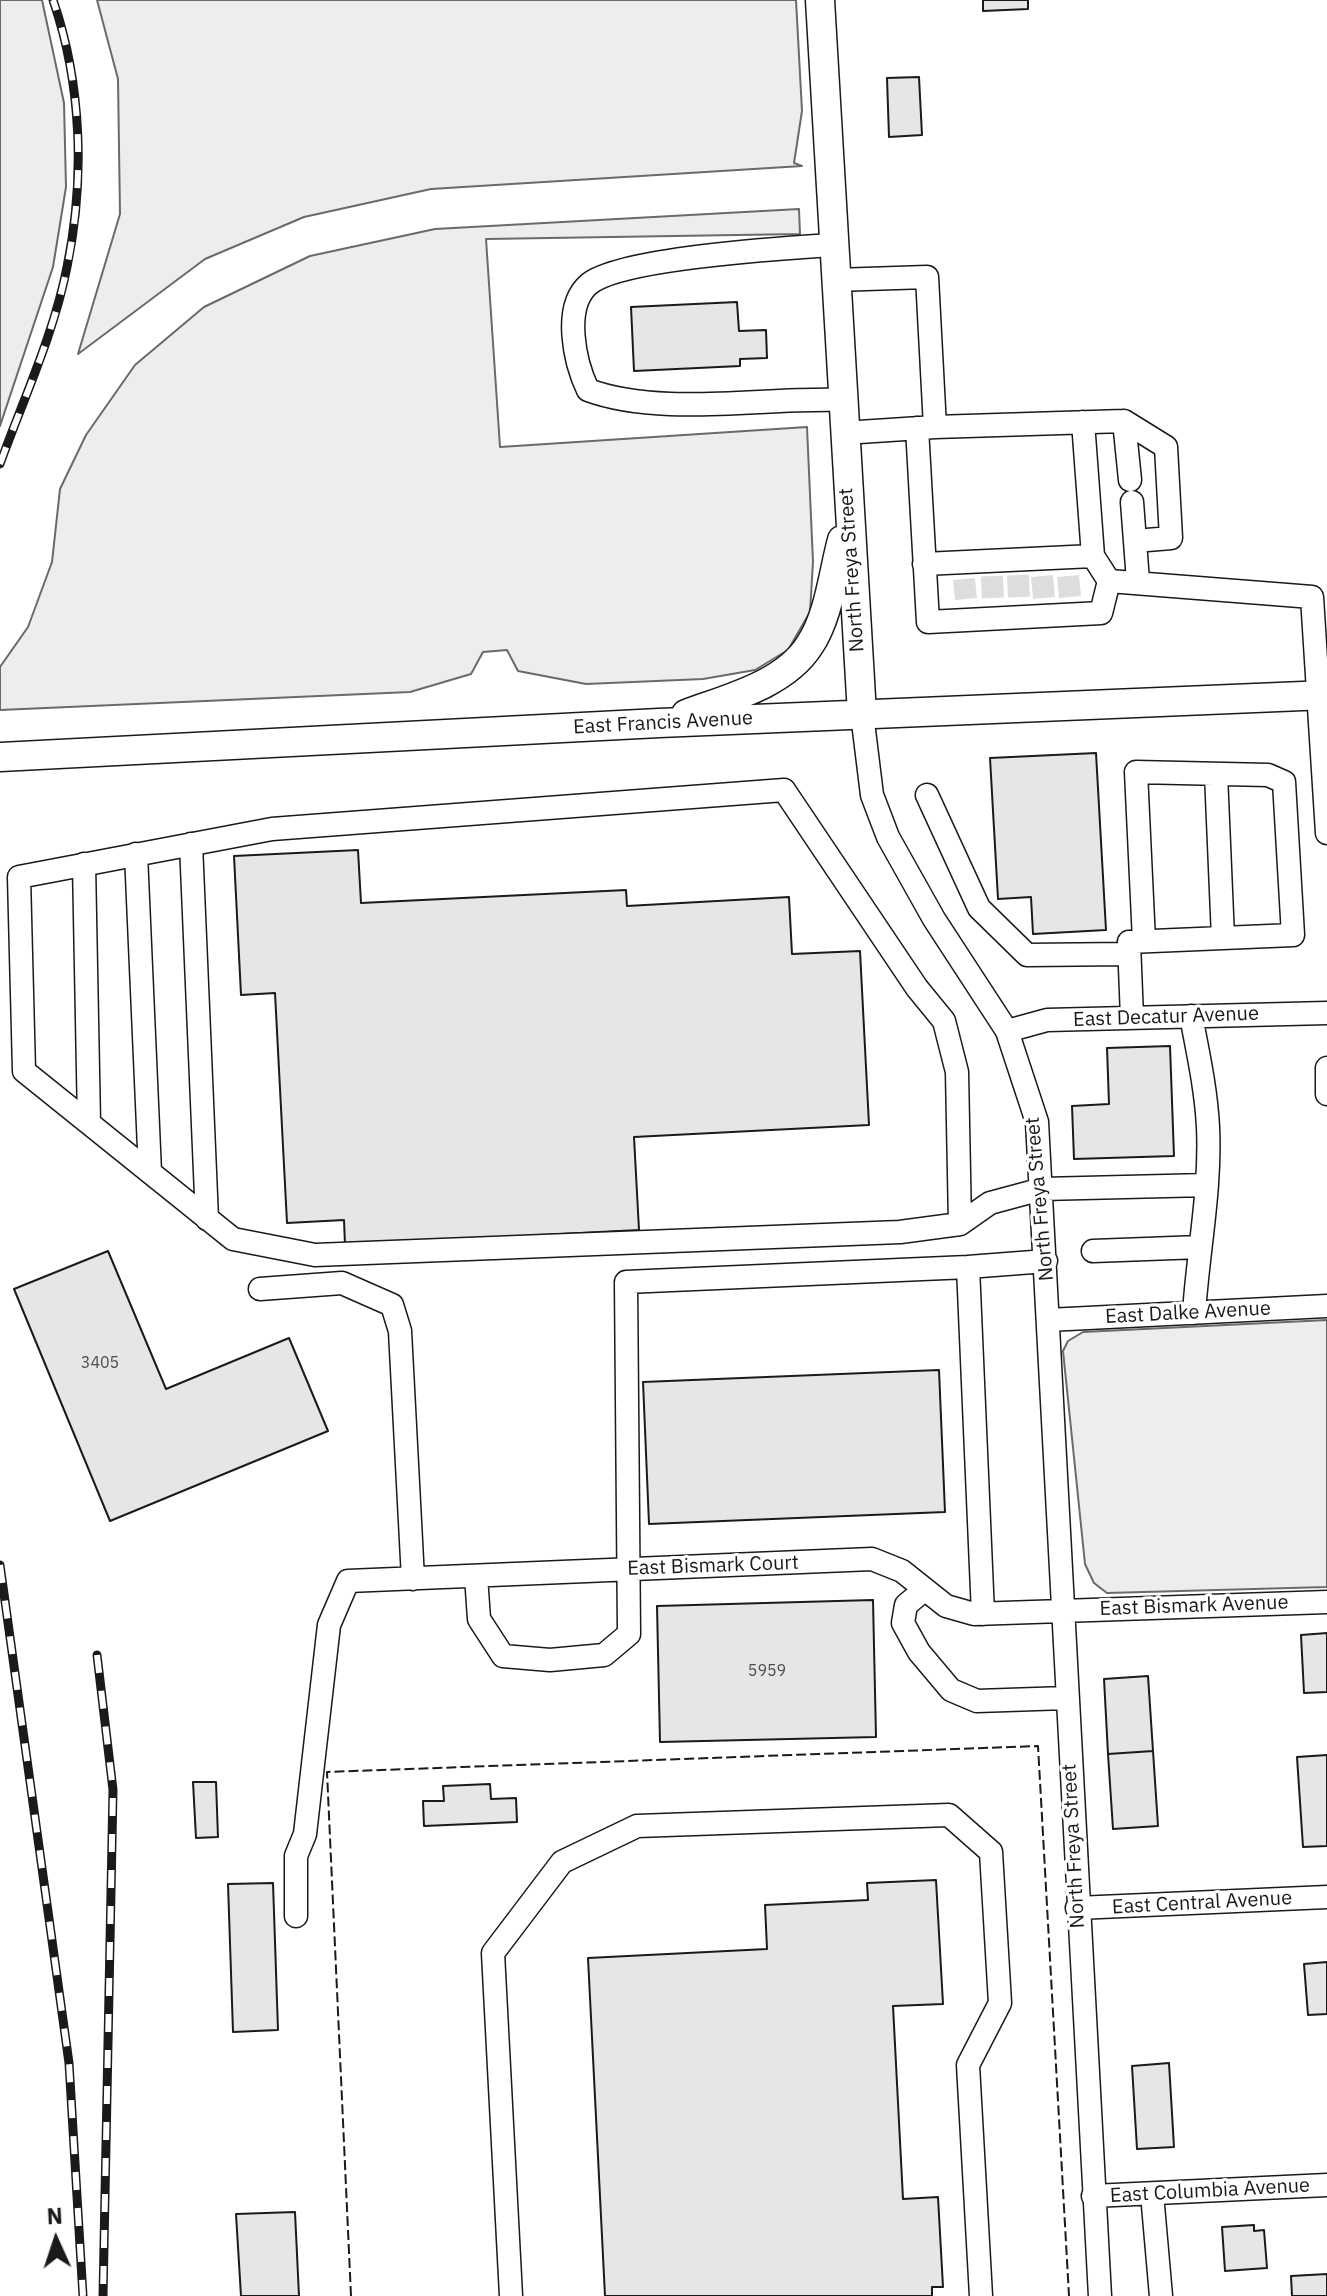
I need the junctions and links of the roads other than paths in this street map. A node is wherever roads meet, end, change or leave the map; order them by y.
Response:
1 (820, 0) edge
2 (832, 245) junction
3 (835, 280) junction
4 (842, 400) junction
5 (1124, 421) junction
6 (1083, 422) junction
7 (926, 428) junction
8 (844, 433) junction
9 (849, 516) junction
10 (1135, 541) junction
11 (1093, 556) junction
12 (924, 564) junction
13 (1109, 581) junction
14 (1138, 581) junction
15 (1069, 586) junction
16 (1018, 587) junction
17 (1043, 587) junction
18 (964, 590) junction
19 (1324, 695) edge
20 (862, 714) junction
21 (659, 723) junction
22 (8, 757) edge
23 (1216, 774) junction
24 (927, 795) dead end
25 (1327, 833) edge
26 (191, 844) junction
27 (136, 854) junction
28 (84, 864) junction
29 (1223, 938) junction
30 (1137, 948) junction
31 (1327, 1013) edge
32 (1191, 1016) junction
33 (1132, 1018) junction
34 (1007, 1031) junction
35 (1327, 1068) edge
36 (1327, 1094) edge
37 (89, 1123) junction
38 (150, 1172) junction
39 (1207, 1185) junction
40 (1042, 1189) junction
41 (207, 1219) junction
42 (960, 1224) junction
43 (1200, 1247) junction
44 (1093, 1251) dead end
45 (1046, 1261) junction
46 (968, 1267) junction
47 (260, 1289) dead end
48 (1327, 1306) edge
49 (1194, 1313) junction
50 (1048, 1320) junction
51 (626, 1570) junction
52 (476, 1576) junction
53 (413, 1579) junction
54 (924, 1590) junction
55 (1327, 1602) edge
56 (1061, 1611) junction
57 (983, 1614) junction
58 (1066, 1698) junction
59 (1327, 1897) edge
60 (1077, 1908) junction
61 (296, 1916) dead end
62 (1327, 2185) edge
63 (1152, 2194) junction
64 (1093, 2196) junction
65 (511, 2296) edge
66 (981, 2296) edge
67 (1100, 2296) edge
68 (1161, 2296) edge

1 - 2 main road, North Freya Street
2 - 3 main road, North Freya Street
2 - 4 street
3 - 4 main road, North Freya Street
3 - 7 street
4 - 8 main road, North Freya Street
5 - 6 street
5 - 10 street
5 - 10 street
6 - 7 street
6 - 11 street
7 - 8 street
7 - 12 street
8 - 9 main road, North Freya Street
9 - 20 main road, North Freya Street
9 - 21 main road
10 - 14 street
11 - 13 street
11 - 15 street
12 - 18 street
12 - 18 street
13 - 14 street
13 - 15 street
14 - 19 street
15 - 17 street
15 - 17 street
16 - 17 street
16 - 17 street
16 - 18 street
16 - 18 street
19 - 20 main road, East Francis Avenue
19 - 25 street
20 - 21 main road, East Francis Avenue
20 - 34 street, North Freya Street
21 - 22 main road, East Francis Avenue
23 - 29 street
23 - 29 street
23 - 30 street
24 - 30 street
26 - 27 street
26 - 41 street
26 - 42 street
27 - 28 street
27 - 38 street
28 - 37 street
28 - 37 street
29 - 30 street
30 - 33 street
31 - 32 street, East Decatur Avenue
32 - 33 street, East Decatur Avenue
32 - 39 street
33 - 34 street, East Decatur Avenue
34 - 40 street, North Freya Street
35 - 36 street
37 - 38 street
38 - 41 street
39 - 40 street
39 - 43 street
40 - 42 street
40 - 45 street, North Freya Street
41 - 42 street
43 - 44 street
43 - 49 street
45 - 46 street
45 - 50 street, North Freya Street
46 - 51 street
46 - 57 street
47 - 53 street
48 - 49 street, East Dalke Avenue
49 - 50 street, East Dalke Avenue
50 - 56 street, North Freya Street
51 - 52 street, East Bismark Court
51 - 52 street
51 - 54 street, East Bismark Court
52 - 53 street, East Bismark Court
53 - 61 street, East Bismark Court
54 - 57 street, East Bismark Court
54 - 58 street
55 - 56 street, East Bismark Avenue
56 - 57 street, East Bismark Court
56 - 58 street, North Freya Street
58 - 60 street, North Freya Street
59 - 60 street, East Central Avenue
60 - 64 street, North Freya Street
62 - 63 street, East Columbia Avenue
63 - 64 street, East Columbia Avenue
63 - 68 street
64 - 67 street, North Freya Street
65 - 66 street

